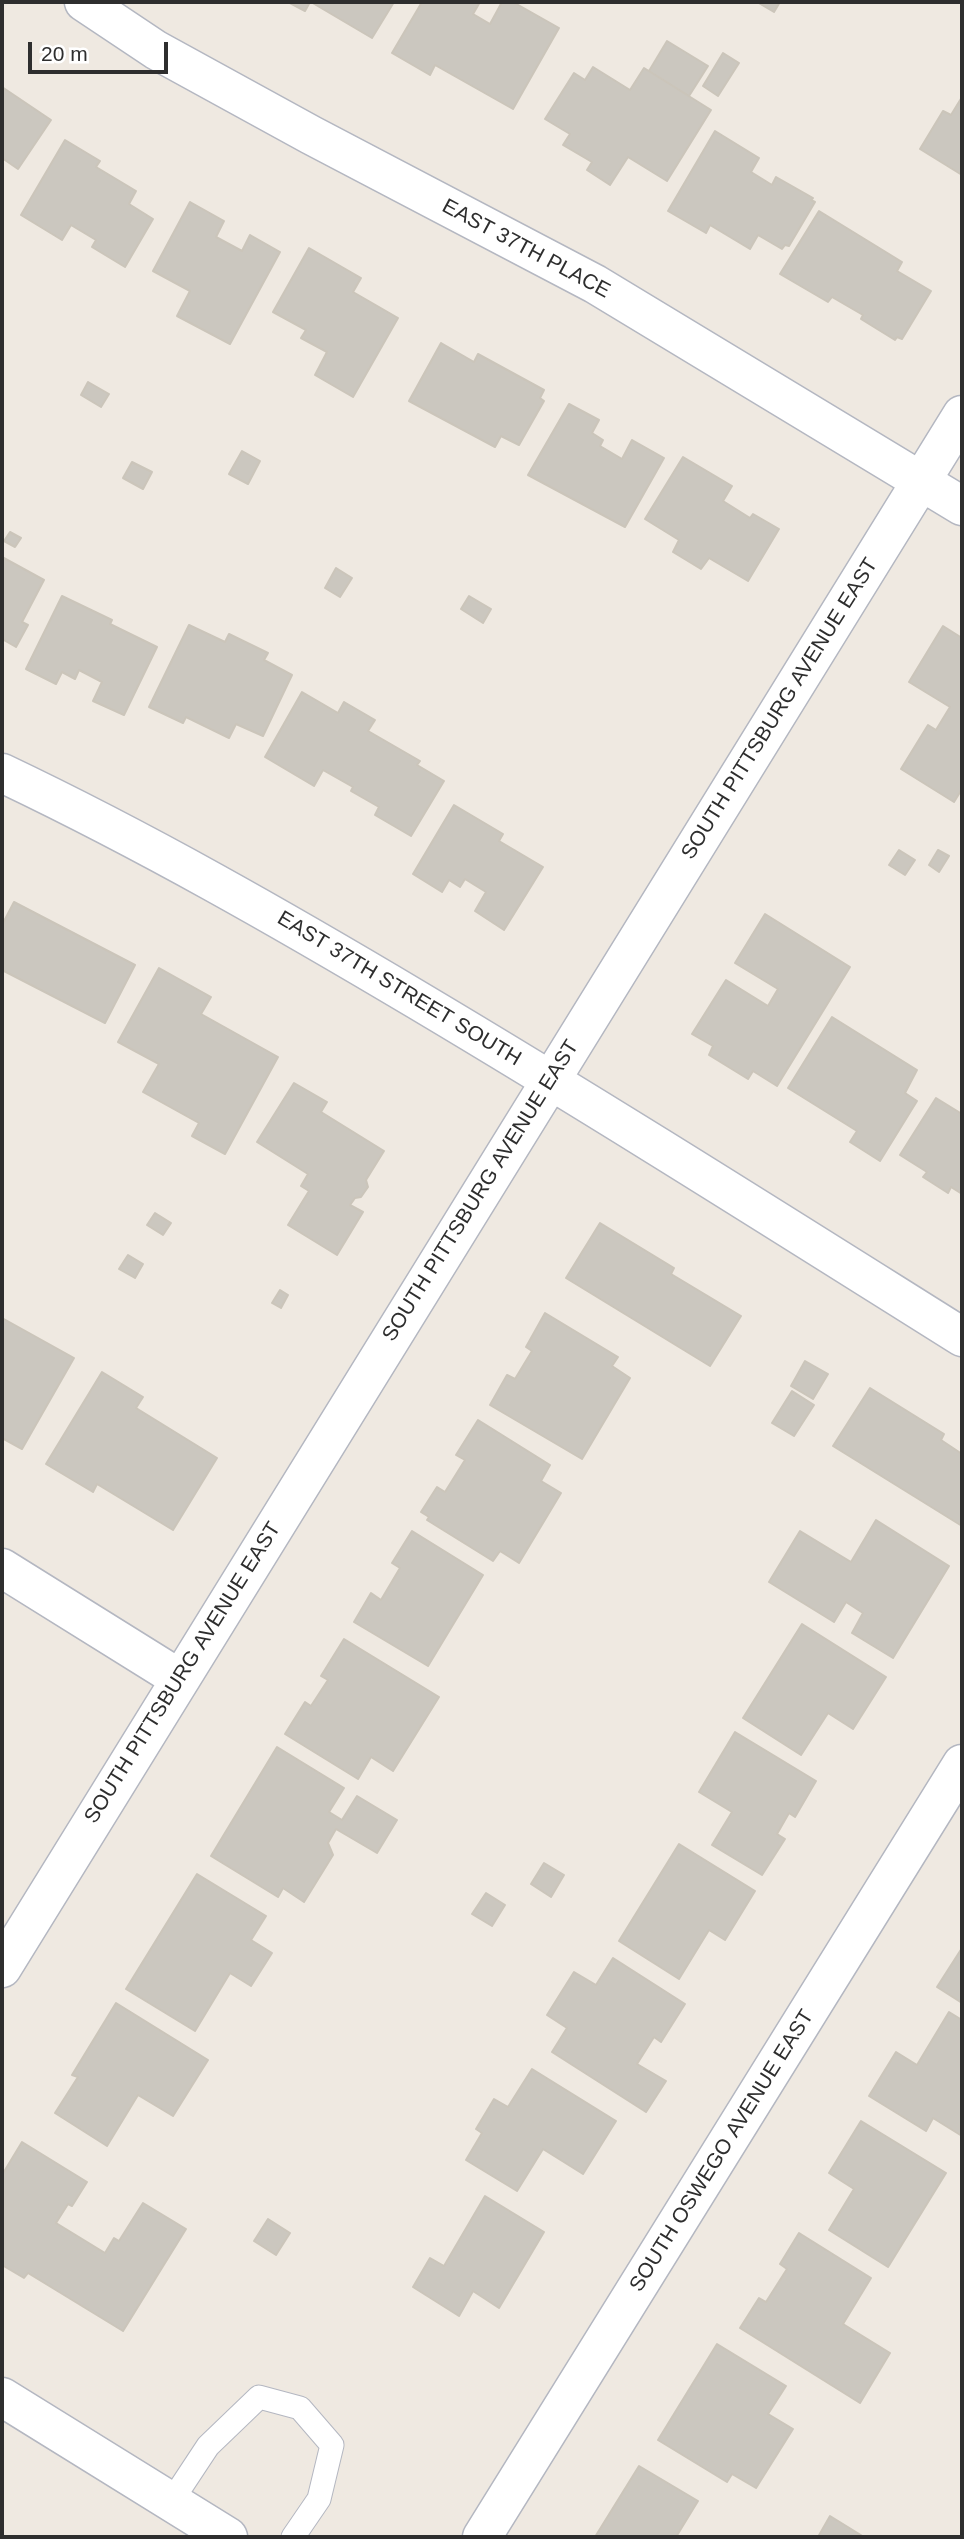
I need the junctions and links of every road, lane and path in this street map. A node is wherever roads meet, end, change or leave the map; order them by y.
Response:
1 (84, 2) edge
2 (962, 415) edge
3 (921, 482) junction
4 (962, 506) edge
5 (2, 773) edge
6 (550, 1079) junction
7 (962, 1337) edge
8 (2, 1568) edge
9 (180, 1679) junction
10 (962, 1764) edge
11 (2, 1968) edge
12 (2, 2397) edge
13 (171, 2502) junction
14 (228, 2537) edge
15 (293, 2537) edge
16 (482, 2537) edge

1 - 3 street, EAST 37TH PLACE
2 - 3 street, SOUTH PITTSBURG AVENUE EAST
3 - 4 street, EAST 37TH PLACE
3 - 6 street, SOUTH PITTSBURG AVENUE EAST
5 - 6 street, EAST 37TH STREET SOUTH
6 - 7 street, EAST 37TH STREET SOUTH
6 - 9 street, SOUTH PITTSBURG AVENUE EAST
8 - 9 street
9 - 11 street, SOUTH PITTSBURG AVENUE EAST
10 - 16 street, SOUTH OSWEGO AVENUE EAST
12 - 13 street
13 - 14 street
13 - 15 lane

